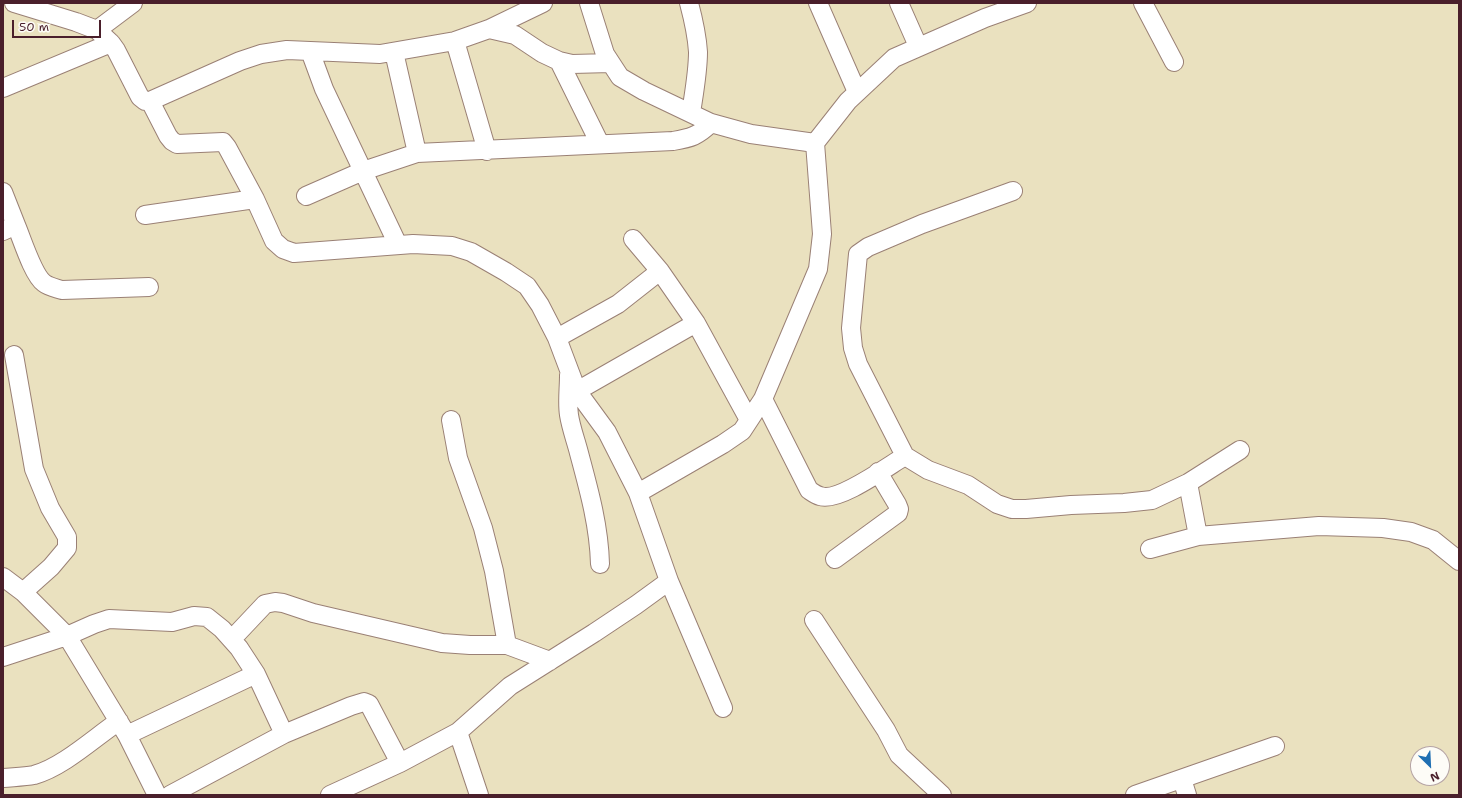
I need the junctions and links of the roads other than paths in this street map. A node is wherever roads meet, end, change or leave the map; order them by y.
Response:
1 (14, 3) edge
2 (134, 3) edge
3 (543, 3) edge
4 (589, 3) edge
5 (689, 3) edge
6 (818, 3) edge
7 (899, 3) edge
8 (1027, 3) edge
9 (1143, 3) edge
10 (981, 10) edge
11 (97, 30) junction
12 (489, 30) junction
13 (455, 41) junction
14 (111, 43) junction
15 (918, 46) junction
16 (310, 51) junction
17 (394, 52) junction
18 (559, 61) junction
19 (1174, 62) dead end
20 (611, 63) junction
21 (3, 88) edge
22 (857, 92) junction
23 (150, 101) junction
24 (691, 113) junction
25 (711, 123) junction
26 (815, 143) junction
27 (600, 144) junction
28 (487, 151) junction
29 (417, 153) junction
30 (363, 171) junction
31 (1013, 191) dead end
32 (3, 192) edge
33 (306, 196) dead end
34 (255, 200) junction
35 (145, 215) dead end
36 (10, 228) edge
37 (633, 239) dead end
38 (398, 245) junction
39 (660, 271) junction
40 (149, 287) dead end
41 (696, 323) junction
42 (557, 338) junction
43 (14, 355) dead end
44 (569, 371) junction
45 (577, 391) junction
46 (763, 399) junction
47 (451, 420) dead end
48 (749, 420) junction
49 (1240, 450) dead end
50 (905, 456) junction
51 (878, 472) junction
52 (1188, 483) junction
53 (638, 494) junction
54 (1198, 536) junction
55 (1150, 549) dead end
56 (835, 559) dead end
57 (1459, 561) edge
58 (600, 564) dead end
59 (3, 577) edge
60 (670, 581) junction
61 (23, 592) junction
62 (814, 620) dead end
63 (67, 636) junction
64 (232, 639) junction
65 (508, 645) junction
66 (3, 657) edge
67 (550, 661) junction
68 (256, 674) junction
69 (723, 708) dead end
70 (123, 728) junction
71 (458, 732) junction
72 (284, 734) junction
73 (1276, 746) dead end
74 (400, 763) junction
75 (3, 778) edge
76 (1185, 787) edge
77 (157, 795) edge
78 (170, 795) edge
79 (330, 795) edge
80 (479, 795) edge
81 (942, 795) edge
82 (1135, 795) edge

1 - 11 street
2 - 11 street
3 - 12 street
4 - 20 street
5 - 24 street
6 - 22 street
7 - 15 street
8 - 10 street
9 - 19 street
10 - 15 street
11 - 14 street
12 - 13 street
12 - 18 street
13 - 17 street
13 - 28 street
14 - 21 street
14 - 23 street
15 - 22 street
16 - 17 street
16 - 23 street
16 - 30 street
17 - 29 street
18 - 20 street
18 - 27 street
20 - 24 street
22 - 26 street
23 - 34 street
24 - 25 street
25 - 26 street
25 - 27 street
26 - 46 street
27 - 28 street
28 - 29 street
29 - 30 street
30 - 33 street
30 - 38 street
31 - 50 street
32 - 36 street
34 - 35 street
34 - 38 street
36 - 40 street
37 - 39 street
38 - 42 street
39 - 41 street
39 - 42 street
41 - 45 street
41 - 48 street
42 - 44 street
43 - 61 street
44 - 45 street
44 - 58 street
45 - 53 street
46 - 48 street
46 - 51 street
47 - 65 street
48 - 53 street
49 - 52 street
50 - 51 street
50 - 52 street
51 - 56 street
52 - 54 street
53 - 60 street
54 - 55 street
54 - 57 street
59 - 61 street
60 - 67 street
60 - 69 street
61 - 63 street
62 - 81 street
63 - 64 street
63 - 66 street
63 - 70 street
64 - 65 street
64 - 68 street
65 - 67 street
67 - 71 street
68 - 70 street
68 - 72 street
70 - 75 street
70 - 77 street
71 - 74 street
71 - 80 street
72 - 74 street
72 - 78 street
73 - 76 street
74 - 79 street
76 - 82 street

